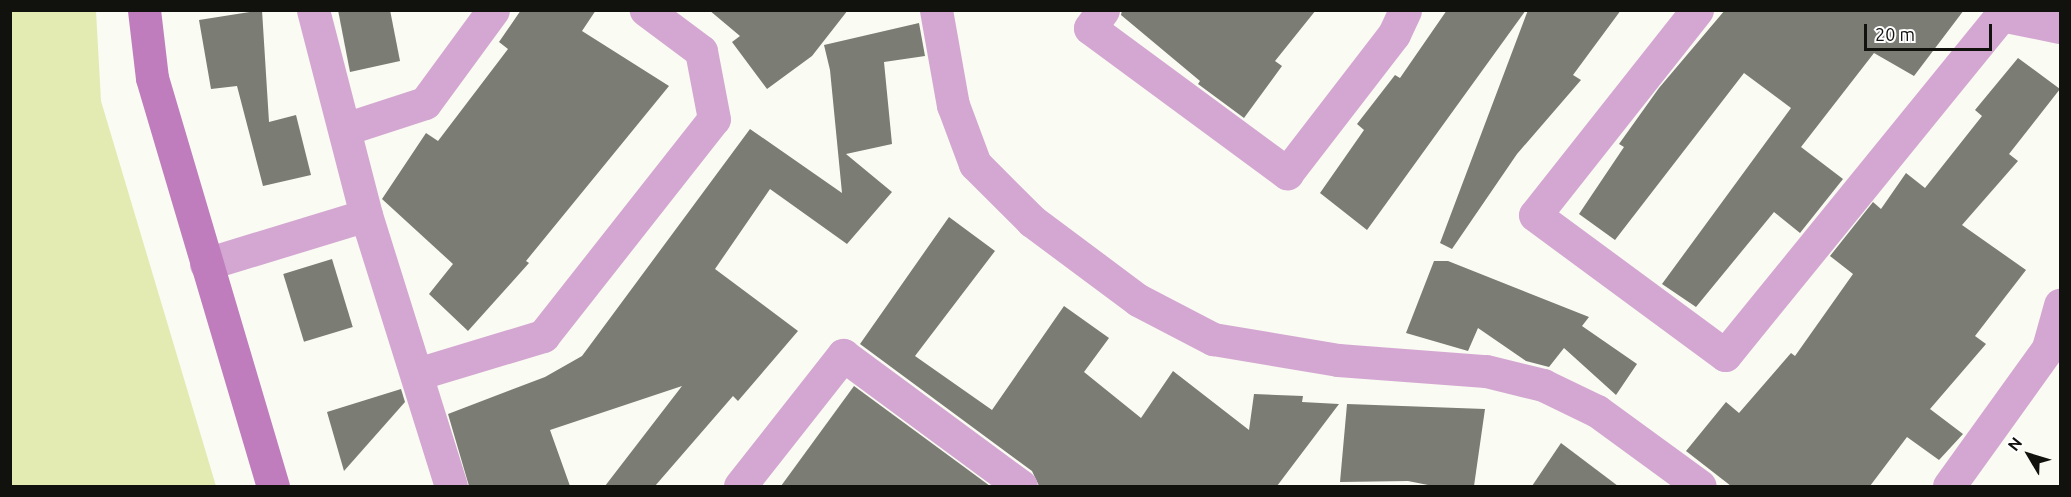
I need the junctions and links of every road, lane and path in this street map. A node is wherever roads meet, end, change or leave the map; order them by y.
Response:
1 (144, 10) edge
2 (313, 10) edge
3 (493, 10) edge
4 (646, 10) edge
5 (936, 10) edge
6 (1103, 10) edge
7 (1406, 10) edge
8 (1697, 10) edge
9 (2061, 27) edge
10 (345, 129) junction
11 (366, 215) junction
12 (206, 264) junction
13 (2061, 305) edge
14 (417, 374) junction
15 (273, 486) edge
16 (451, 486) edge
17 (740, 486) edge
18 (1021, 486) edge
19 (1700, 486) edge
20 (1949, 486) edge

1 - 12 street
2 - 10 street
3 - 10 street
4 - 14 street
5 - 19 street
6 - 7 street
8 - 9 street
10 - 11 street
11 - 12 street
11 - 14 street
12 - 15 street
13 - 20 street
14 - 16 street
17 - 18 street

